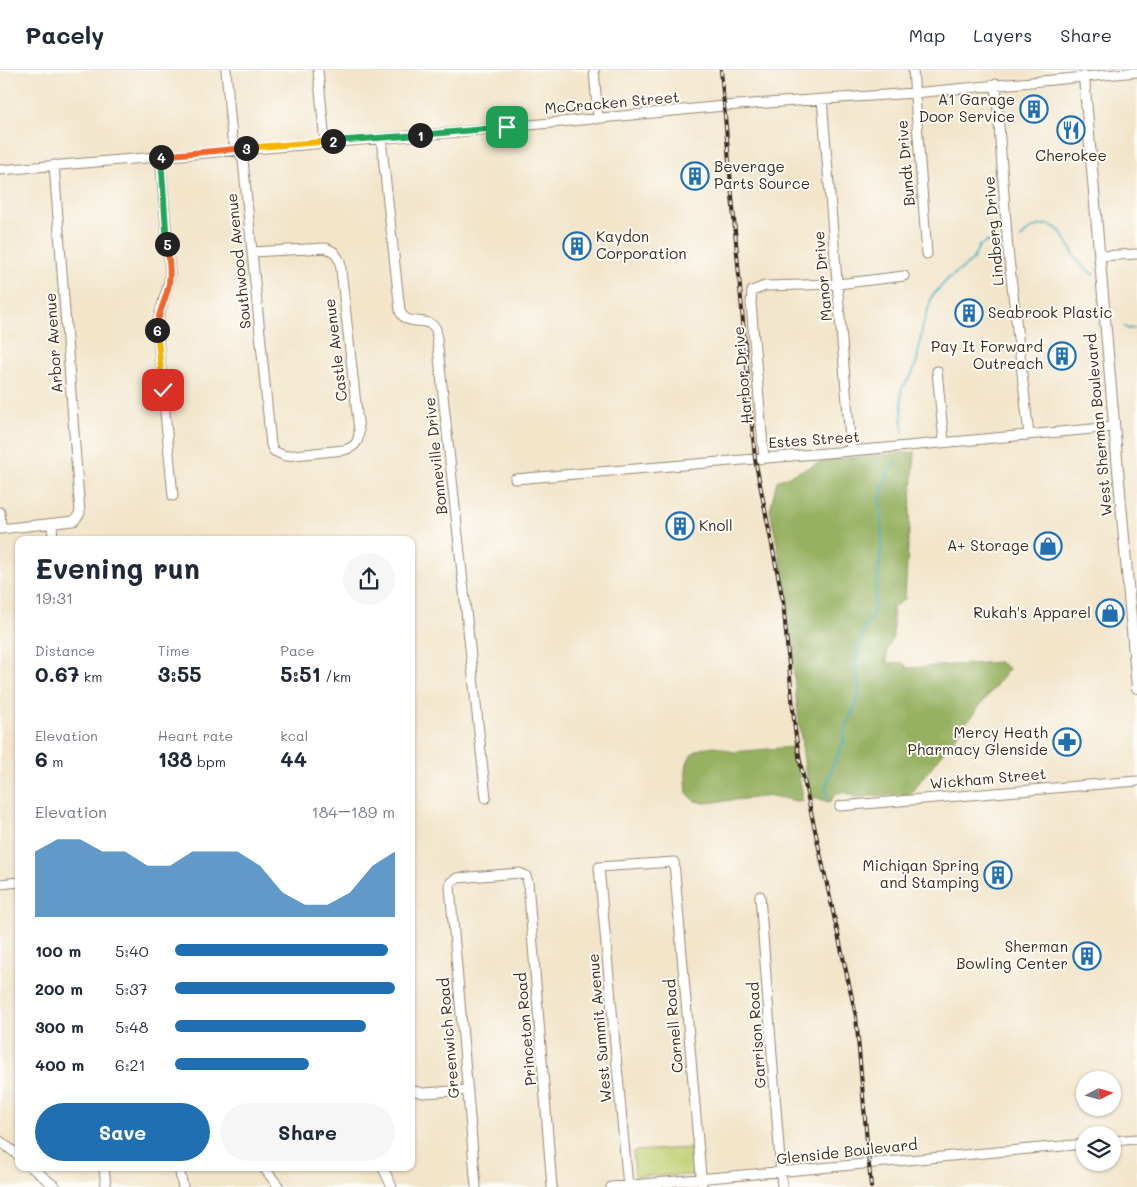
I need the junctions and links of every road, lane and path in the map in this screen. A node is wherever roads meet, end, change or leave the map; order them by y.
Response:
1 (226, 70) edge
2 (318, 70) edge
3 (594, 70) edge
4 (912, 70) edge
5 (1137, 72) edge
6 (1083, 73) edge
7 (996, 84) junction
8 (914, 92) junction
9 (822, 99) junction
10 (598, 119) junction
11 (381, 138) junction
12 (325, 142) junction
13 (238, 149) junction
14 (160, 156) junction
15 (54, 165) junction
16 (0, 170) edge
17 (252, 252) junction
18 (927, 254) dead end
19 (1137, 254) edge
20 (1099, 256) junction
21 (904, 276) dead end
22 (838, 284) junction
23 (937, 371) dead end
24 (1114, 426) junction
25 (1029, 435) junction
26 (944, 442) junction
27 (274, 451) joint
28 (851, 451) junction
29 (764, 458) junction
30 (515, 479) dead end
31 (173, 496) dead end
32 (0, 512) edge
33 (52, 524) junction
34 (1, 529) edge
35 (53, 536) edge
36 (1137, 688) edge
37 (1137, 781) edge
38 (486, 798) dead end
39 (840, 806) dead end
40 (599, 867) joint
41 (15, 882) edge
42 (0, 884) edge
43 (450, 886) joint
44 (760, 896) dead end
45 (468, 1090) junction
46 (415, 1091) edge
47 (1137, 1139) edge
48 (1121, 1140) edge
49 (0, 1141) edge
50 (1076, 1145) edge
51 (15, 1153) edge
52 (36, 1171) edge
53 (104, 1171) edge
54 (180, 1171) edge
55 (266, 1171) edge
56 (384, 1171) edge
57 (781, 1172) junction
58 (702, 1183) edge
59 (628, 1186) edge
60 (56, 1187) edge
61 (106, 1187) edge
62 (183, 1187) edge
63 (279, 1187) edge
64 (392, 1187) edge
65 (476, 1187) edge
66 (552, 1187) edge
67 (611, 1187) edge
68 (782, 1187) edge

1 - 13 street, Southwood Avenue
2 - 12 street
3 - 10 street
4 - 8 street, Bundt Drive
5 - 6 street, McCracken Street
6 - 7 street, McCracken Street
6 - 20 main road, West Sherman Boulevard
7 - 8 street, McCracken Street
7 - 25 street, Lindberg Drive
8 - 9 street, McCracken Street
8 - 18 street, Bundt Drive
9 - 10 street, McCracken Street
9 - 22 street, Manor Drive
10 - 11 street, McCracken Street
11 - 12 street, McCracken Street
11 - 38 street, Bonneville Drive
12 - 13 street, McCracken Street
13 - 14 street, McCracken Street
13 - 17 street, Southwood Avenue
14 - 15 street, McCracken Street
14 - 31 street
15 - 16 street, McCracken Street
15 - 33 street, Arbor Avenue
17 - 27 street, Southwood Avenue
17 - 27 street, Castle Avenue
19 - 20 street
20 - 24 main road, West Sherman Boulevard
21 - 22 street
22 - 28 street, Manor Drive
22 - 29 street, Harbor Drive
23 - 26 street
24 - 25 street, Estes Street
24 - 36 main road, West Sherman Boulevard
25 - 26 street, Estes Street
26 - 28 street, Estes Street
28 - 29 street, Estes Street
29 - 30 street, Estes Street
32 - 34 street
33 - 34 street
33 - 35 street
37 - 39 street, Wickham Street
40 - 58 street, Cornell Road
40 - 59 street, West Summit Avenue
41 - 42 street
43 - 45 street, Greenwich Road
43 - 66 street, Princeton Road
44 - 57 street, Garrison Road
45 - 46 street
45 - 65 street, Greenwich Road
47 - 48 street
49 - 51 street
50 - 57 street, Glenside Boulevard
52 - 60 street
53 - 61 street
54 - 62 street
55 - 63 street
56 - 64 street
57 - 58 street, Glenside Boulevard
57 - 68 street, Garrison Road
58 - 59 street, Glenside Boulevard
59 - 67 street, Glenside Boulevard

